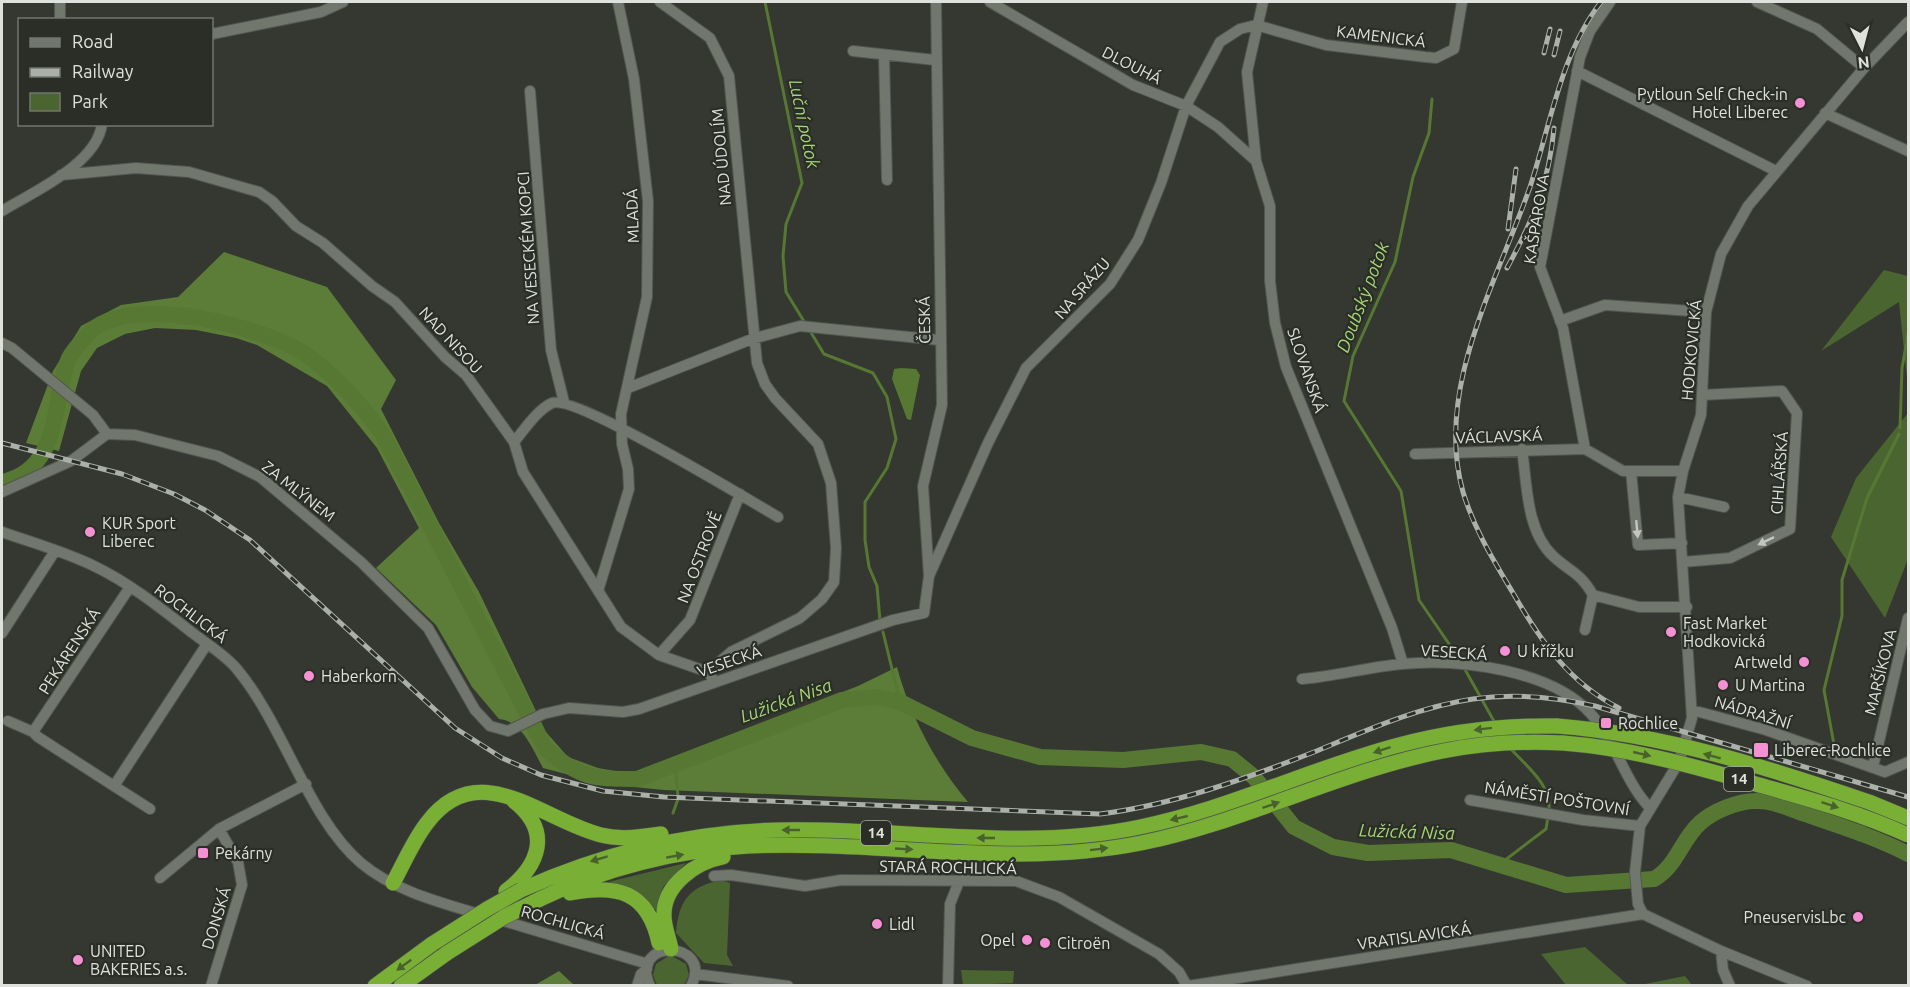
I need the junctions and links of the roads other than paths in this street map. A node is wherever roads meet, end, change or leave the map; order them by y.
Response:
1 (60, 2) edge
2 (343, 2) edge
3 (618, 2) edge
4 (660, 2) edge
5 (936, 2) edge
6 (990, 2) edge
7 (1263, 2) edge
8 (1462, 2) edge
9 (1610, 2) edge
10 (1757, 2) edge
11 (60, 18) edge
12 (1908, 22) edge
13 (1256, 25) junction
14 (213, 34) edge
15 (853, 51) dead end
16 (884, 55) junction
17 (935, 60) junction
18 (1864, 68) junction
19 (1577, 71) junction
20 (530, 91) dead end
21 (1186, 106) junction
22 (1825, 113) junction
23 (102, 126) edge
24 (1908, 151) edge
25 (1256, 161) junction
26 (1776, 171) junction
27 (62, 175) junction
28 (887, 180) dead end
29 (2, 211) edge
30 (1706, 312) junction
31 (1560, 321) junction
32 (752, 339) junction
33 (939, 340) junction
34 (2, 343) edge
35 (628, 388) junction
36 (1702, 395) junction
37 (564, 402) junction
38 (621, 428) junction
39 (107, 434) junction
40 (513, 442) junction
41 (1585, 448) junction
42 (1522, 449) junction
43 (1415, 454) dead end
44 (1631, 471) junction
45 (1683, 471) junction
46 (2, 492) edge
47 (740, 494) junction
48 (1678, 497) junction
49 (1724, 507) dead end
50 (778, 517) dead end
51 (2, 532) edge
52 (1682, 543) junction
53 (55, 551) junction
54 (1683, 562) junction
55 (929, 576) junction
56 (130, 587) junction
57 (598, 591) junction
58 (1593, 595) junction
59 (1687, 608) junction
60 (1908, 618) edge
61 (1585, 630) dead end
62 (2, 633) edge
63 (207, 644) junction
64 (659, 655) junction
65 (1403, 664) junction
66 (708, 672) junction
67 (1302, 679) dead end
68 (715, 682) junction
69 (1692, 710) junction
70 (8, 721) dead end
71 (511, 730) joint
72 (33, 732) junction
73 (1440, 743) junction
74 (1908, 762) edge
75 (1873, 767) junction
76 (306, 784) junction
77 (114, 786) junction
78 (507, 795) junction
79 (1470, 800) dead end
80 (1649, 807) junction
81 (150, 809) dead end
82 (1908, 818) edge
83 (1640, 826) junction
84 (219, 829) junction
85 (762, 831) junction
86 (1908, 835) edge
87 (846, 847) junction
88 (714, 876) dead end
89 (160, 878) dead end
90 (960, 879) junction
91 (393, 883) junction
92 (523, 883) junction
93 (540, 899) junction
94 (1643, 914) junction
95 (666, 950) junction
96 (1721, 951) junction
97 (647, 967) junction
98 (694, 974) junction
99 (211, 986) edge
100 (375, 986) edge
101 (401, 986) edge
102 (637, 986) edge
103 (650, 986) edge
104 (691, 986) edge
105 (788, 986) edge
106 (948, 986) edge
107 (1187, 986) edge
108 (1730, 986) edge
109 (1807, 986) edge

1 - 11 street
2 - 14 street
3 - 35 street, MLADÁ
4 - 32 street, NAD ÚDOLÍM
5 - 17 street, ČESKÁ
6 - 21 street, DLOUHÁ
7 - 13 street, SLOVANSKÁ
8 - 13 street, KAMENICKÁ
9 - 19 street, KAŠPAROVA
10 - 18 street
12 - 18 street, HODKOVICKÁ
13 - 21 street, NA SRÁZU
13 - 25 street, SLOVANSKÁ
15 - 16 street
16 - 17 street
16 - 28 street
17 - 33 street, ČESKÁ
18 - 22 street, HODKOVICKÁ
19 - 26 street
19 - 31 street, KAŠPAROVA
20 - 37 street, NA VESECKÉM KOPCI
21 - 25 street, DLOUHÁ
21 - 55 street, NA SRÁZU
22 - 24 street
22 - 26 street, HODKOVICKÁ
23 - 27 street, NAD NISOU
25 - 65 street, SLOVANSKÁ
26 - 30 street, HODKOVICKÁ
27 - 29 street, NAD NISOU
27 - 40 street, NAD NISOU
30 - 31 street
30 - 36 street, HODKOVICKÁ
31 - 41 street, KAŠPAROVA
32 - 33 street
32 - 35 street
32 - 66 street, NAD ÚDOLÍM
33 - 55 street, ČESKÁ
34 - 39 street
35 - 38 street, MLADÁ
36 - 45 street, HODKOVICKÁ
36 -> 54 street, CIHLÁŘSKÁ
37 - 38 street
37 - 40 street
38 - 47 street
38 - 57 street
39 - 46 street
39 - 71 street, ZA MLÝNEM
40 - 57 street, NAD NISOU
41 - 42 street, VÁCLAVSKÁ
41 - 44 street
42 - 43 street, VÁCLAVSKÁ
42 - 58 street
44 - 45 street
44 -> 52 street
45 - 48 street, HODKOVICKÁ
47 - 50 street
47 - 64 street, NA OSTROVĚ
48 - 49 street
48 - 52 street, HODKOVICKÁ
51 - 53 street, ROCHLICKÁ
52 - 54 street, HODKOVICKÁ
53 - 56 street, ROCHLICKÁ
53 - 62 street
54 - 59 street, HODKOVICKÁ
55 - 68 street, VESECKÁ
56 - 63 street, ROCHLICKÁ
56 - 72 street, PEKÁRENSKÁ
57 - 64 street, NAD NISOU
58 - 59 street
58 - 61 street
59 - 69 street, HODKOVICKÁ
60 - 75 street, MARŠÍKOVA
63 - 76 street, ROCHLICKÁ
63 - 77 street
64 - 66 street, NAD NISOU
65 - 67 street, VESECKÁ
65 - 80 street, VESECKÁ
66 - 68 street
68 - 71 street, VESECKÁ
69 - 75 street, NÁDRAŽNÍ
69 - 80 street, NÁMĚSTÍ POŠTOVNÍ
70 - 72 street
72 - 77 street
82 -> 73 highway, 14, bridge
73 -> 85 highway, 14
73 -> 86 highway, 14, bridge
87 -> 73 highway, 14
74 - 75 street
76 - 84 street
76 - 91 street, ROCHLICKÁ
77 - 81 street
78 - 85 highway
78 - 91 highway
78 - 92 highway
79 - 83 street, NÁMĚSTÍ POŠTOVNÍ
80 - 83 street, NÁMĚSTÍ POŠTOVNÍ
83 - 94 street, NÁMĚSTÍ POŠTOVNÍ
84 - 89 street
84 - 99 street, DONSKÁ
85 -> 92 highway, 14
93 -> 87 highway, 14
87 - 95 highway
88 - 90 street, STARÁ ROCHLICKÁ
90 - 106 street
90 - 107 street, STARÁ ROCHLICKÁ
91 - 97 street, ROCHLICKÁ
92 -> 100 highway, 14, bridge
93 - 95 highway
93 - 101 highway, 14, bridge
94 - 96 street
94 - 107 street, VRATISLAVICKÁ
95 - 97 street
95 - 98 street
96 - 108 street
96 - 109 street
97 - 102 street
97 - 103 street
98 - 104 street
98 - 105 street

